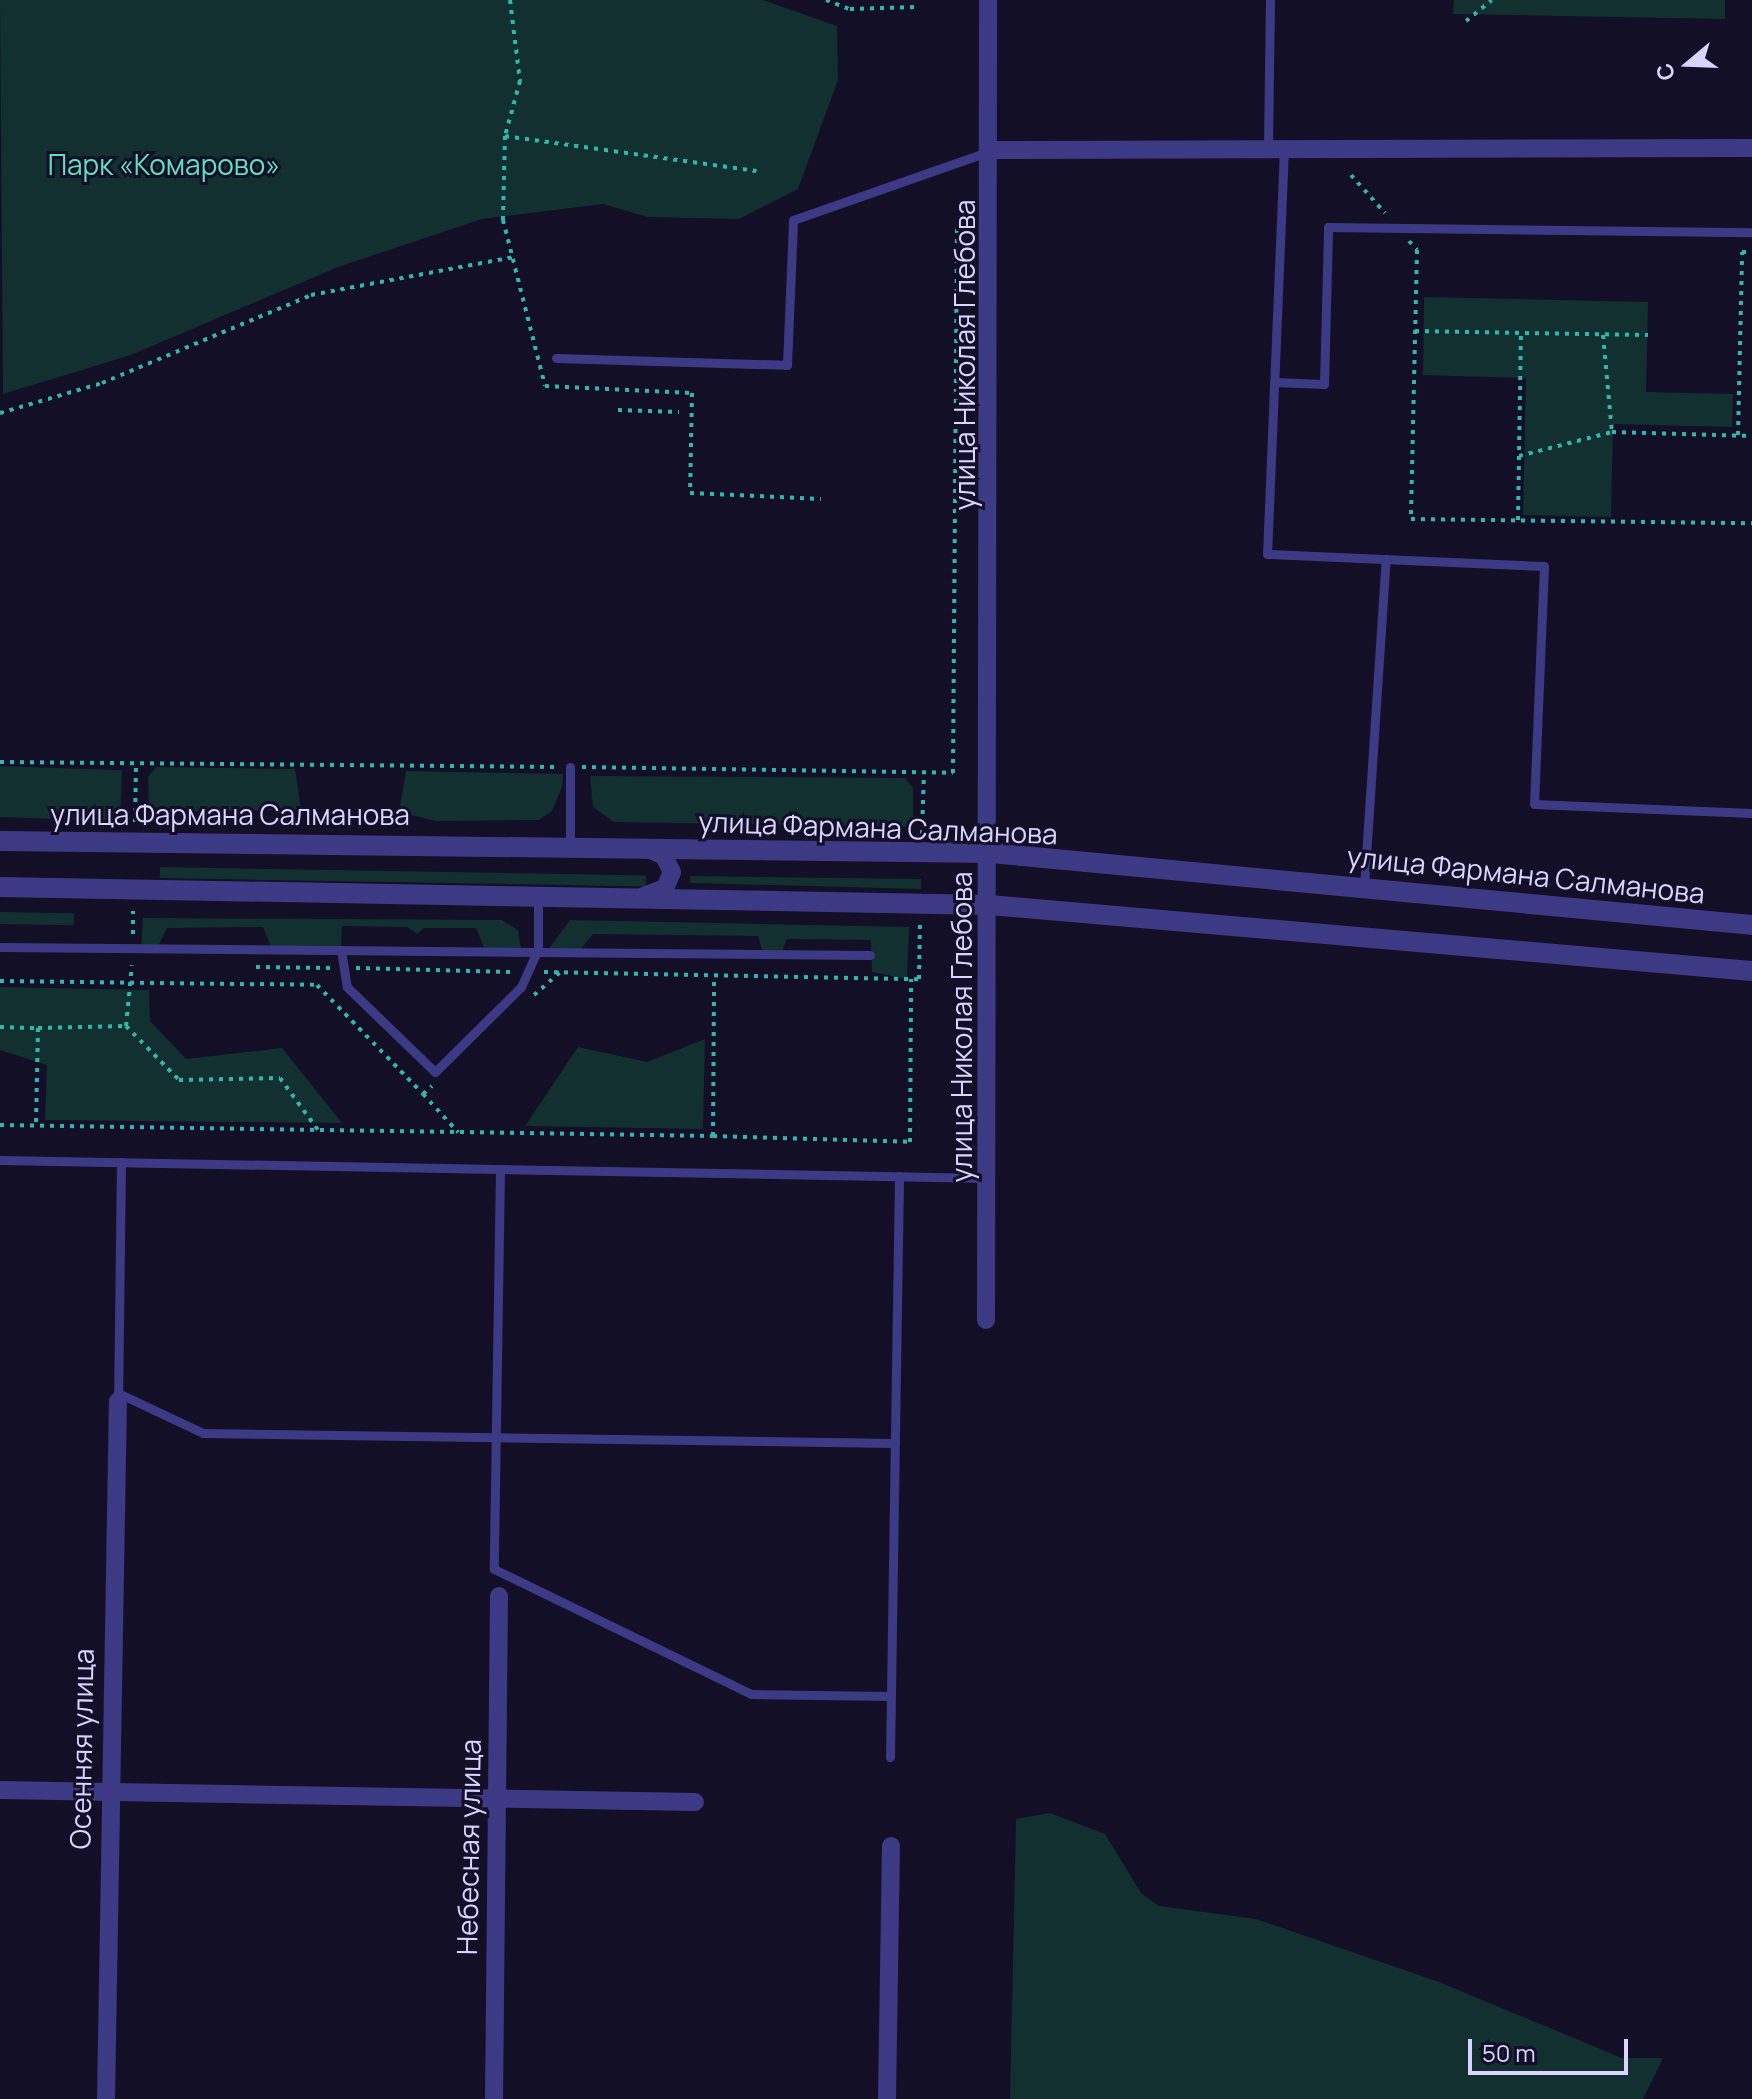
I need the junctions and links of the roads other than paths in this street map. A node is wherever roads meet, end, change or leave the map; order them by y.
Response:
1 (988, 0) edge
2 (1270, 0) edge
3 (1276, 145) junction
4 (1752, 148) edge
5 (993, 150) junction
6 (1752, 232) edge
7 (556, 358) dead end
8 (1274, 382) junction
9 (1386, 559) junction
10 (570, 767) road end
11 (1752, 813) edge
12 (0, 841) edge
13 (570, 844) junction
14 (644, 848) junction
15 (991, 853) junction
16 (1364, 886) junction
17 (0, 887) edge
18 (538, 894) junction
19 (644, 896) junction
20 (989, 905) junction
21 (1752, 925) edge
22 (0, 947) edge
23 (538, 949) junction
24 (341, 950) junction
25 (870, 955) dead end
26 (1752, 971) edge
27 (0, 1160) edge
28 (121, 1162) junction
29 (500, 1169) junction
30 (899, 1176) junction
31 (988, 1178) junction
32 (986, 1320) dead end
33 (118, 1397) junction
34 (496, 1437) junction
35 (895, 1443) junction
36 (499, 1596) dead end
37 (891, 1696) junction
38 (890, 1757) dead end
39 (0, 1790) edge
40 (107, 1790) junction
41 (497, 1797) junction
42 (695, 1802) dead end
43 (891, 1846) dead end
44 (106, 2099) edge
45 (494, 2099) edge
46 (887, 2099) edge

1 - 5 street, улица Николая Глебова
2 - 3 lane
3 - 4 street
3 - 5 street
3 - 8 lane
5 - 7 lane
5 - 15 street, улица Николая Глебова
6 - 8 lane
8 - 9 lane
9 - 11 lane
9 - 16 lane
10 - 13 lane
12 - 13 street, улица Фармана Салманова
13 - 14 street, улица Фармана Салманова
14 - 15 street, улица Фармана Салманова
14 - 19 street
15 - 16 street, улица Фармана Салманова
15 - 20 street, улица Николая Глебова
16 - 21 street, улица Фармана Салманова
17 - 18 street
18 - 19 street
18 - 23 lane
19 - 20 street
20 - 26 street
20 - 31 street, улица Николая Глебова
22 - 24 lane
23 - 24 lane
23 - 24 lane
23 - 25 lane
27 - 28 lane
28 - 29 lane
28 - 33 lane
29 - 30 lane
29 - 34 lane
30 - 31 lane
30 - 35 lane
31 - 32 street, улица Николая Глебова
33 - 34 lane
33 - 40 street, Осенняя улица
34 - 35 lane
34 - 37 lane
35 - 37 lane
36 - 41 street, Небесная улица
37 - 38 lane
39 - 40 street
40 - 41 street
40 - 44 street, Осенняя улица
41 - 42 street
41 - 45 street, Небесная улица
43 - 46 street

